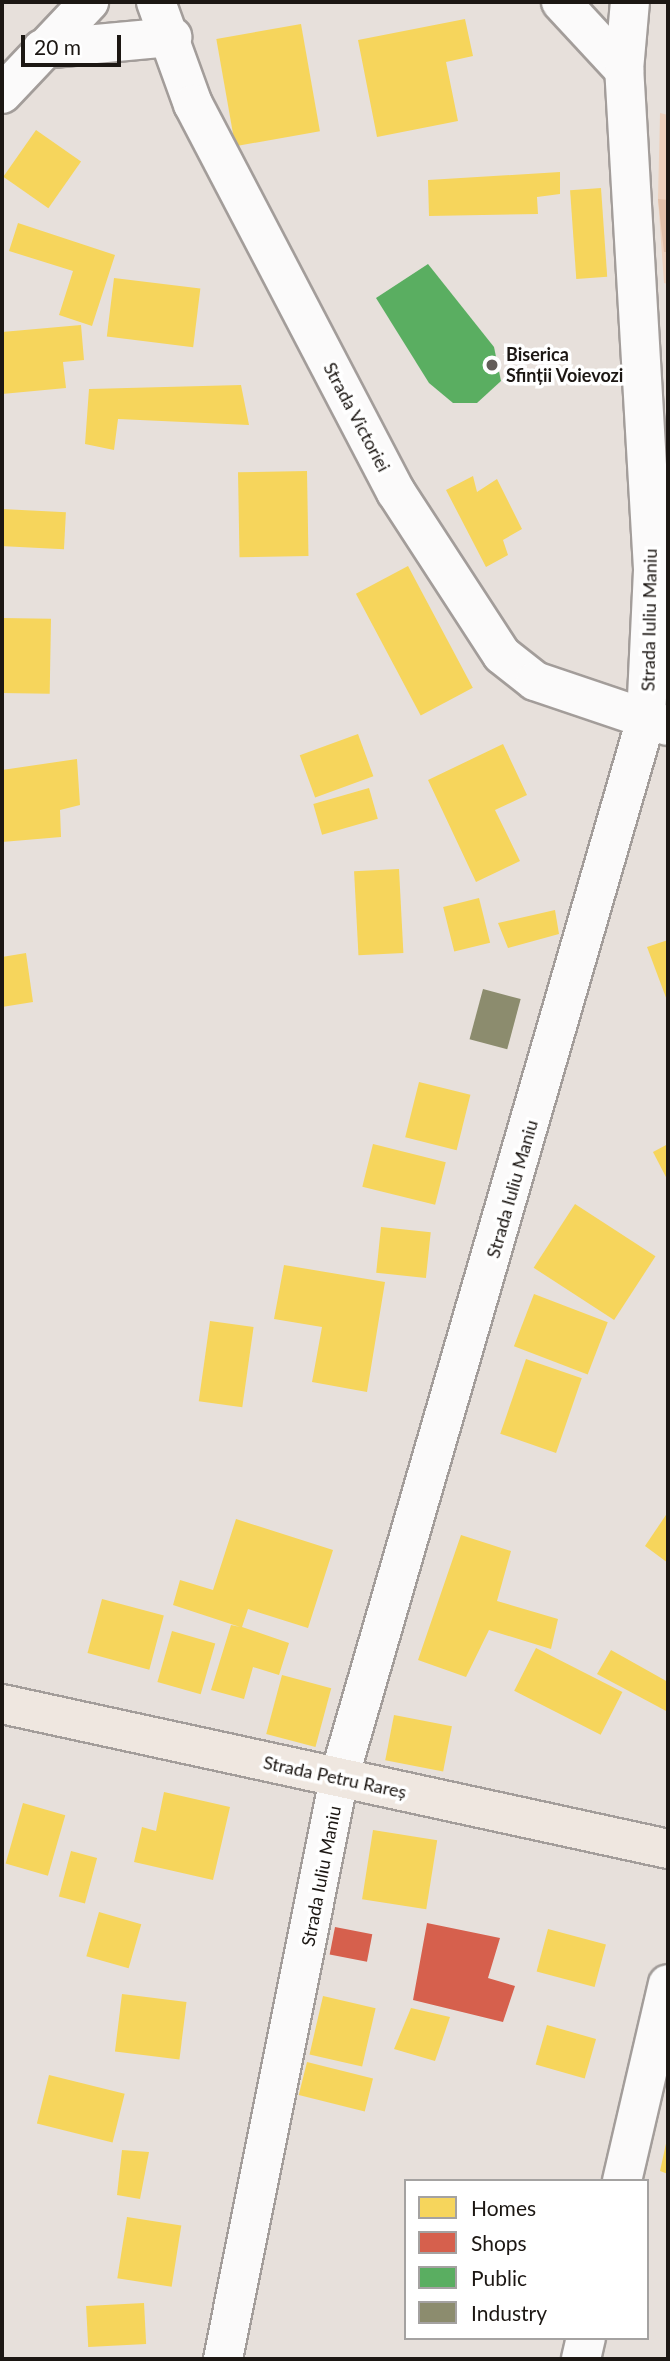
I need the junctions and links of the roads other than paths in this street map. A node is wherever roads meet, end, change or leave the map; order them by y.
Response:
1 (89, 2) edge
2 (156, 2) edge
3 (561, 2) edge
4 (630, 2) edge
5 (172, 37) junction
6 (41, 49) junction
7 (624, 70) junction
8 (2, 94) edge
9 (660, 577) edge
10 (657, 723) edge
11 (2, 1704) edge
12 (339, 1778) junction
13 (668, 1849) edge
14 (668, 1984) edge
15 (622, 2179) edge
16 (586, 2340) edge
17 (223, 2359) edge
18 (581, 2359) edge

1 - 6 street
2 - 5 street, Strada Victoriei
3 - 7 street
4 - 7 street, Strada Iuliu Maniu
5 - 6 street
5 - 10 street, Strada Victoriei
6 - 8 street
7 - 9 street, Strada Iuliu Maniu
9 - 10 street, Strada Iuliu Maniu
10 - 12 street, Strada Iuliu Maniu
11 - 12 main road, Strada Petru Rareș
12 - 13 main road, Strada Petru Rareș
12 - 17 street, Strada Iuliu Maniu
14 - 15 street
16 - 18 street

